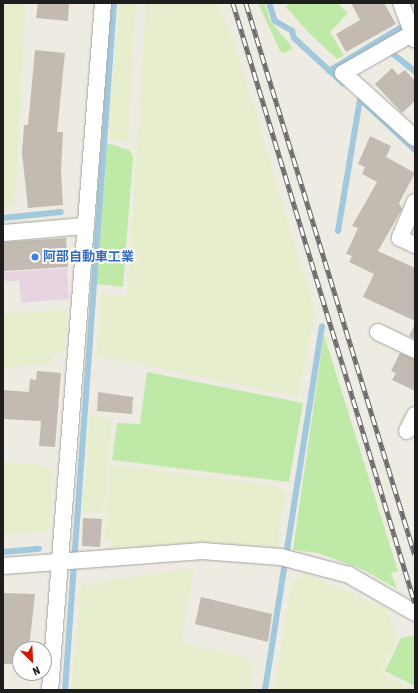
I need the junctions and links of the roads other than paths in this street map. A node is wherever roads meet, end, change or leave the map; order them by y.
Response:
1 (103, 3) edge
2 (401, 3) edge
3 (412, 30) edge
4 (415, 138) edge
5 (415, 202) edge
6 (85, 226) junction
7 (3, 233) edge
8 (415, 245) edge
9 (378, 332) dead end
10 (415, 350) edge
11 (415, 414) edge
12 (407, 431) dead end
13 (69, 561) junction
14 (3, 566) edge
15 (415, 613) edge
16 (50, 690) edge

1 - 6 street
2 - 3 street
3 - 4 street
5 - 8 street
6 - 7 street
6 - 13 street
9 - 10 street
11 - 12 street
13 - 14 street
13 - 15 street
13 - 16 street

